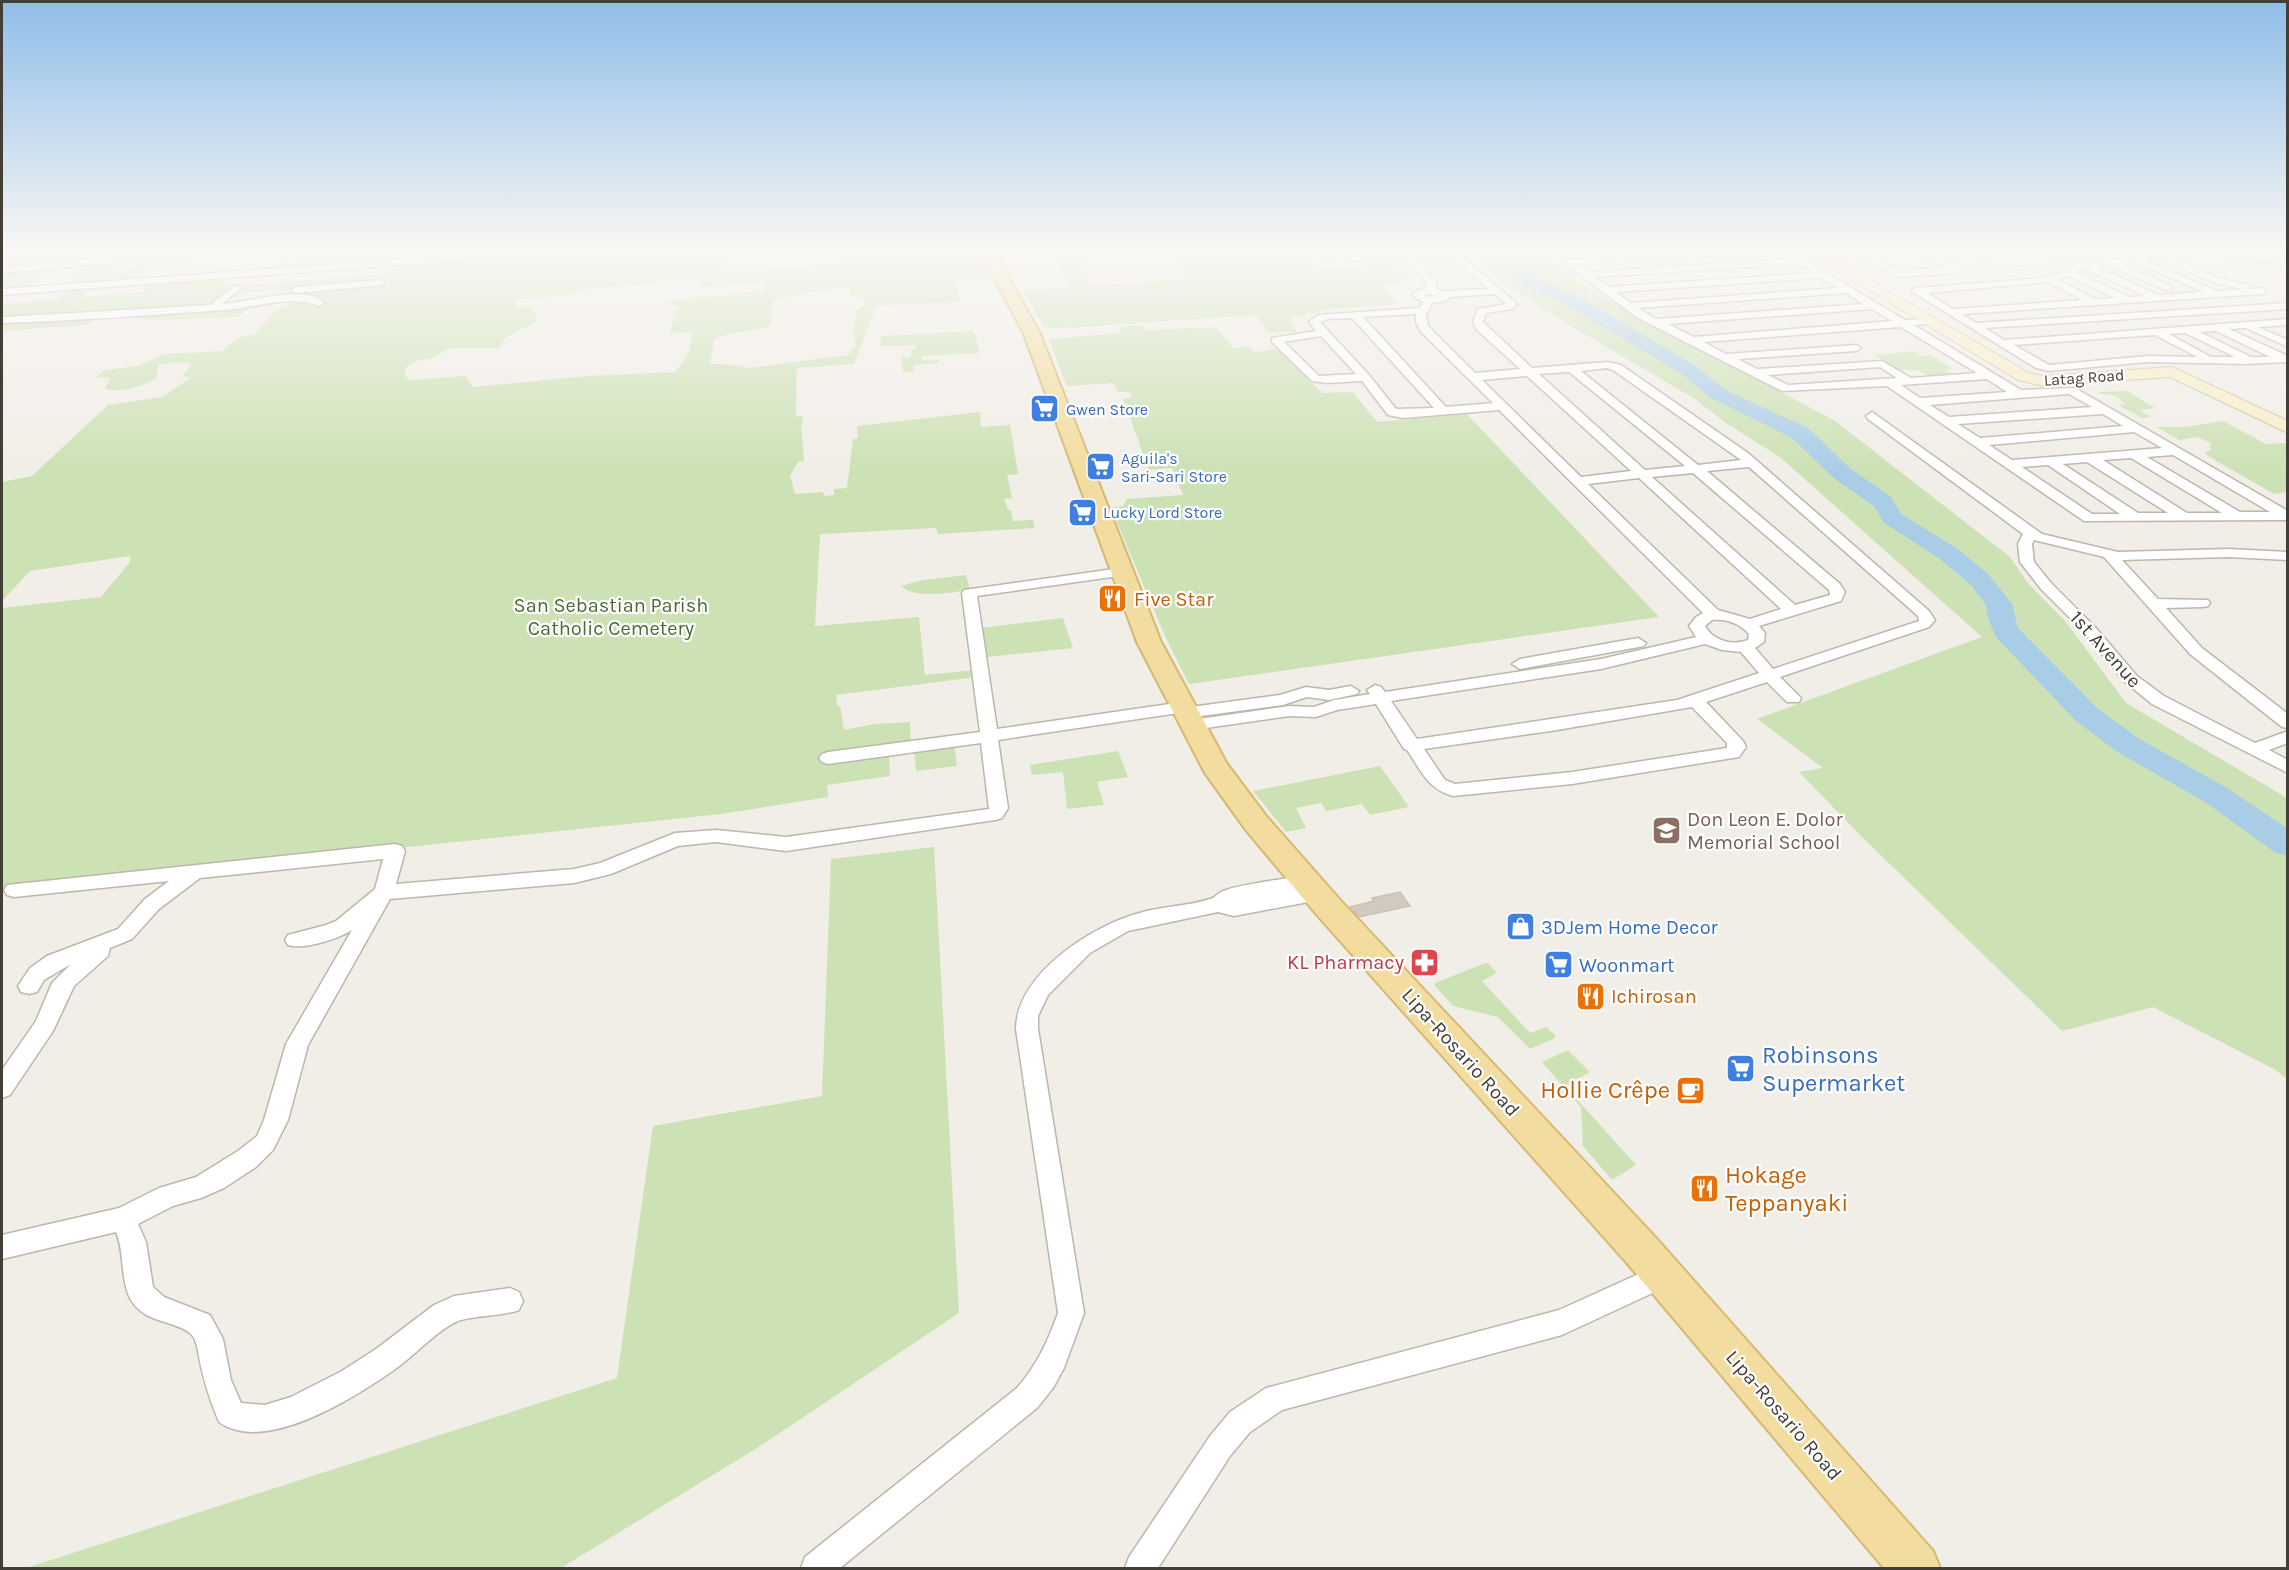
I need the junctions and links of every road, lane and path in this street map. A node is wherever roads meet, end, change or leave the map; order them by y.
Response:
1 (1028, 326) edge
2 (1317, 326) edge
3 (1365, 326) edge
4 (1422, 326) edge
5 (1480, 326) edge
6 (1664, 326) edge
7 (1862, 326) edge
8 (1907, 326) edge
9 (1932, 326) edge
10 (1990, 326) edge
11 (2182, 326) edge
12 (2238, 326) edge
13 (2246, 326) edge
14 (1939, 327) junction
15 (1979, 327) junction
16 (2217, 327) junction
17 (1829, 329) junction
18 (2188, 329) junction
19 (2157, 332) junction
20 (1322, 333) junction
21 (2127, 334) junction
22 (2097, 337) junction
23 (2067, 339) junction
24 (1692, 340) junction
25 (2036, 341) junction
26 (2004, 343) junction
27 (2288, 344) edge
28 (1856, 348) junction
29 (1725, 357) junction
30 (2285, 359) edge
31 (2140, 360) junction
32 (2212, 360) junction
33 (2251, 361) junction
34 (2110, 363) junction
35 (1882, 364) junction
36 (2080, 365) junction
37 (2173, 365) junction
38 (1571, 368) junction
39 (1529, 372) junction
40 (1754, 373) junction
41 (1473, 376) junction
42 (1989, 376) junction
43 (1365, 377) junction
44 (1910, 381) junction
45 (1890, 383) junction
46 (2059, 384) dead end
47 (2071, 390) junction
48 (2019, 394) junction
49 (1919, 402) junction
50 (1501, 406) junction
51 (1442, 410) junction
52 (2104, 410) junction
53 (1872, 416) dead end
54 (1948, 421) junction
55 (2136, 428) junction
56 (2288, 428) edge
57 (1978, 442) junction
58 (2174, 451) junction
59 (2133, 454) junction
60 (2090, 458) junction
61 (2051, 461) junction
62 (1752, 463) junction
63 (2010, 464) junction
64 (1696, 469) junction
65 (1642, 475) junction
66 (1576, 481) junction
67 (2235, 515) junction
68 (2182, 516) junction
69 (2287, 516) edge
70 (2136, 518) junction
71 (2030, 534) junction
72 (2110, 555) junction
73 (2288, 556) edge
74 (1121, 572) junction
75 (2203, 603) dead end
76 (2154, 604) junction
77 (1792, 611) junction
78 (1714, 615) junction
79 (1749, 624) junction
80 (1703, 634) junction
81 (1745, 646) junction
82 (1769, 675) junction
83 (1376, 693) junction
84 (1793, 698) dead end
85 (1696, 700) junction
86 (1187, 715) junction
87 (2288, 723) edge
88 (990, 736) junction
89 (2288, 736) edge
90 (1410, 745) junction
91 (2256, 749) junction
92 (828, 758) dead end
93 (2288, 767) edge
94 (194, 872) junction
95 (1312, 888) junction
96 (14, 890) dead end
97 (384, 892) junction
98 (112, 940) junction
99 (296, 940) dead end
100 (29, 986) dead end
101 (2, 1088) edge
102 (123, 1219) junction
103 (2, 1247) edge
104 (1663, 1275) junction
105 (510, 1301) dead end
106 (816, 1569) edge
107 (1140, 1569) edge
108 (1916, 1569) edge

1 - 74 main road, Lipa-Rosario Road
2 - 20 street
3 - 51 street
4 - 41 street
5 - 39 street
6 - 24 street
7 - 17 street
8 - 42 street
9 - 14 street
10 - 15 street
11 - 18 street
12 - 16 street
13 - 27 street
14 - 15 street
14 - 37 street, Latag Road
15 - 26 street
16 - 18 street
16 - 30 street
17 - 24 street
17 - 28 street
18 - 19 street
18 - 33 street
19 - 21 street
19 - 32 street
20 - 43 street
20 - 43 street
21 - 22 street
21 - 37 street
22 - 23 street
22 - 31 street
23 - 25 street
23 - 34 street
24 - 29 street
25 - 26 street
25 - 36 street
26 - 36 street
28 - 29 street
28 - 35 street
29 - 40 street
30 - 33 street
31 - 34 street
31 - 37 street
32 - 33 street
32 - 37 street
34 - 36 street
35 - 40 street
35 - 44 street
37 - 56 street
38 - 39 street
38 - 62 street
38 - 64 street
39 - 41 street
39 - 65 street
40 - 45 street
41 - 50 street
42 - 44 street
42 - 48 street
43 - 51 street
44 - 45 street
45 - 49 street
46 - 47 street
47 - 48 street
47 - 52 street
48 - 49 street
49 - 54 street
50 - 51 street
50 - 66 street
52 - 54 street
52 - 55 street
53 - 71 street
54 - 57 street
55 - 57 street
55 - 58 street
57 - 63 street
58 - 59 street
58 - 69 street
59 - 60 street
59 - 67 street
60 - 61 street
60 - 68 street
61 - 63 street
61 - 70 street
62 - 64 street
62 - 82 street
63 - 70 street
64 - 65 street
64 - 77 street
65 - 66 street
65 - 77 street
66 - 78 street
67 - 68 street
67 - 69 street
68 - 70 street
71 - 72 street
71 - 91 street, 1st Avenue
72 - 73 street
72 - 76 street
74 - 86 main road, Lipa-Rosario Road
74 - 88 street
75 - 76 street
76 - 87 street
77 - 79 street
78 - 79 street
78 - 80 street
79 - 81 street
80 - 81 street
80 - 83 street
81 - 82 street
82 - 84 street
82 - 85 street
83 - 86 street
83 - 90 street
85 - 90 street
85 - 90 street
86 - 88 street
86 - 95 main road, Lipa-Rosario Road
88 - 92 street
88 - 97 street
89 - 91 street
91 - 93 street, 1st Avenue
94 - 96 street
94 - 97 street
94 - 98 street
95 - 104 main road, Lipa-Rosario Road
95 - 106 street
97 - 99 street
97 - 102 street
98 - 100 street
98 - 101 street
102 - 103 street
102 - 105 street
104 - 107 street
104 - 108 main road, Lipa-Rosario Road

